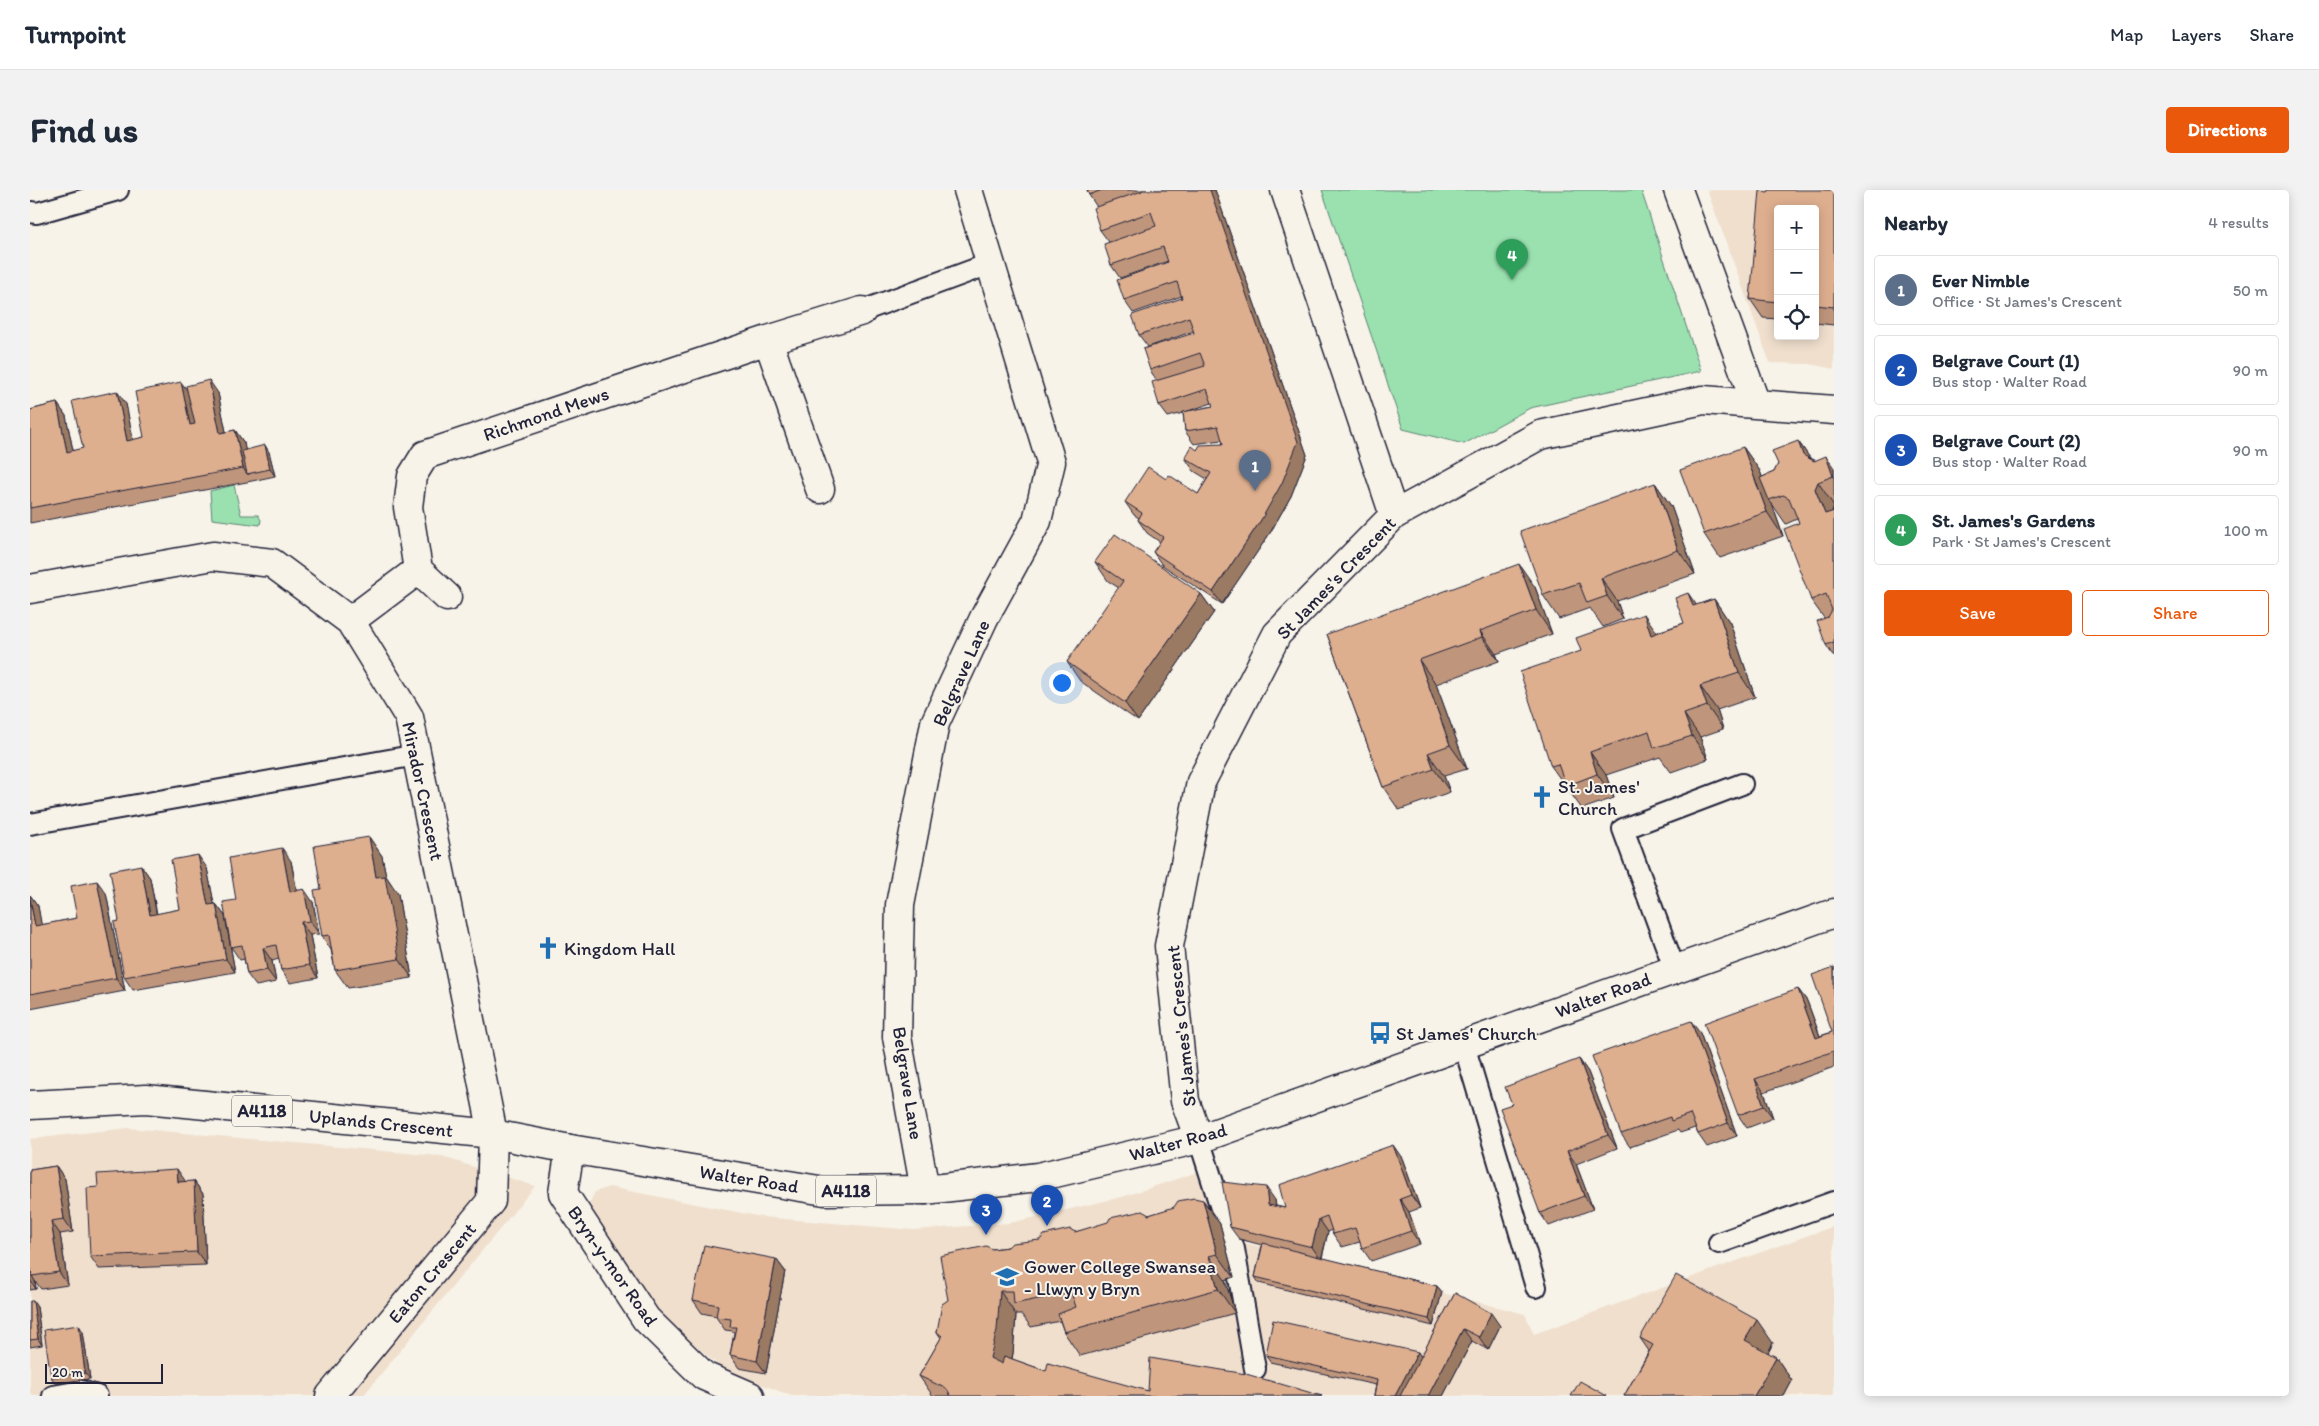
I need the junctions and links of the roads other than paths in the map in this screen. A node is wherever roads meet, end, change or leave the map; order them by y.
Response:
1 (118, 190) edge
2 (968, 190) edge
3 (1285, 190) edge
4 (1678, 190) edge
5 (30, 212) edge
6 (992, 263) junction
7 (862, 311) joint
8 (768, 340) junction
9 (1756, 404) junction
10 (1834, 410) edge
11 (820, 489) dead end
12 (1394, 516) junction
13 (418, 570) junction
14 (30, 589) edge
15 (447, 597) dead end
16 (350, 621) junction
17 (417, 756) junction
18 (1742, 784) dead end
19 (30, 824) edge
20 (1834, 913) edge
21 (1675, 970) junction
22 (1464, 1045) junction
23 (30, 1105) edge
24 (493, 1134) junction
25 (1199, 1139) junction
26 (570, 1149) junction
27 (925, 1190) junction
28 (1834, 1202) edge
29 (1719, 1243) dead end
30 (1536, 1287) dead end
31 (1256, 1369) dead end
32 (53, 1396) edge
33 (97, 1396) edge
34 (330, 1396) edge
35 (750, 1396) edge

1 - 5 lane
2 - 6 street, Belgrave Lane
3 - 12 street
4 - 9 street
6 - 7 lane
6 - 27 street, Belgrave Lane
7 - 8 street, Richmond Mews
8 - 11 street
8 - 13 street, Richmond Mews
9 - 10 street, St James's Crescent
9 - 12 street, St James's Crescent
12 - 25 street, St James's Crescent
13 - 15 street
13 - 16 street
14 - 16 street, Mirador Crescent
16 - 17 street, Mirador Crescent
17 - 19 lane
17 - 24 street, Mirador Crescent
18 - 21 lane
20 - 21 street, Walter Road / A4118
21 - 22 street, Walter Road / A4118
22 - 25 street, Walter Road / A4118
22 - 30 lane
23 - 24 street, Uplands Crescent / A4118
24 - 26 street, Walter Road / A4118
24 - 34 street, Eaton Crescent
25 - 27 street, Walter Road / A4118
25 - 31 lane
26 - 27 street, Walter Road / A4118
26 - 35 street, Bryn-y-mor Road
28 - 29 lane
32 - 33 lane

